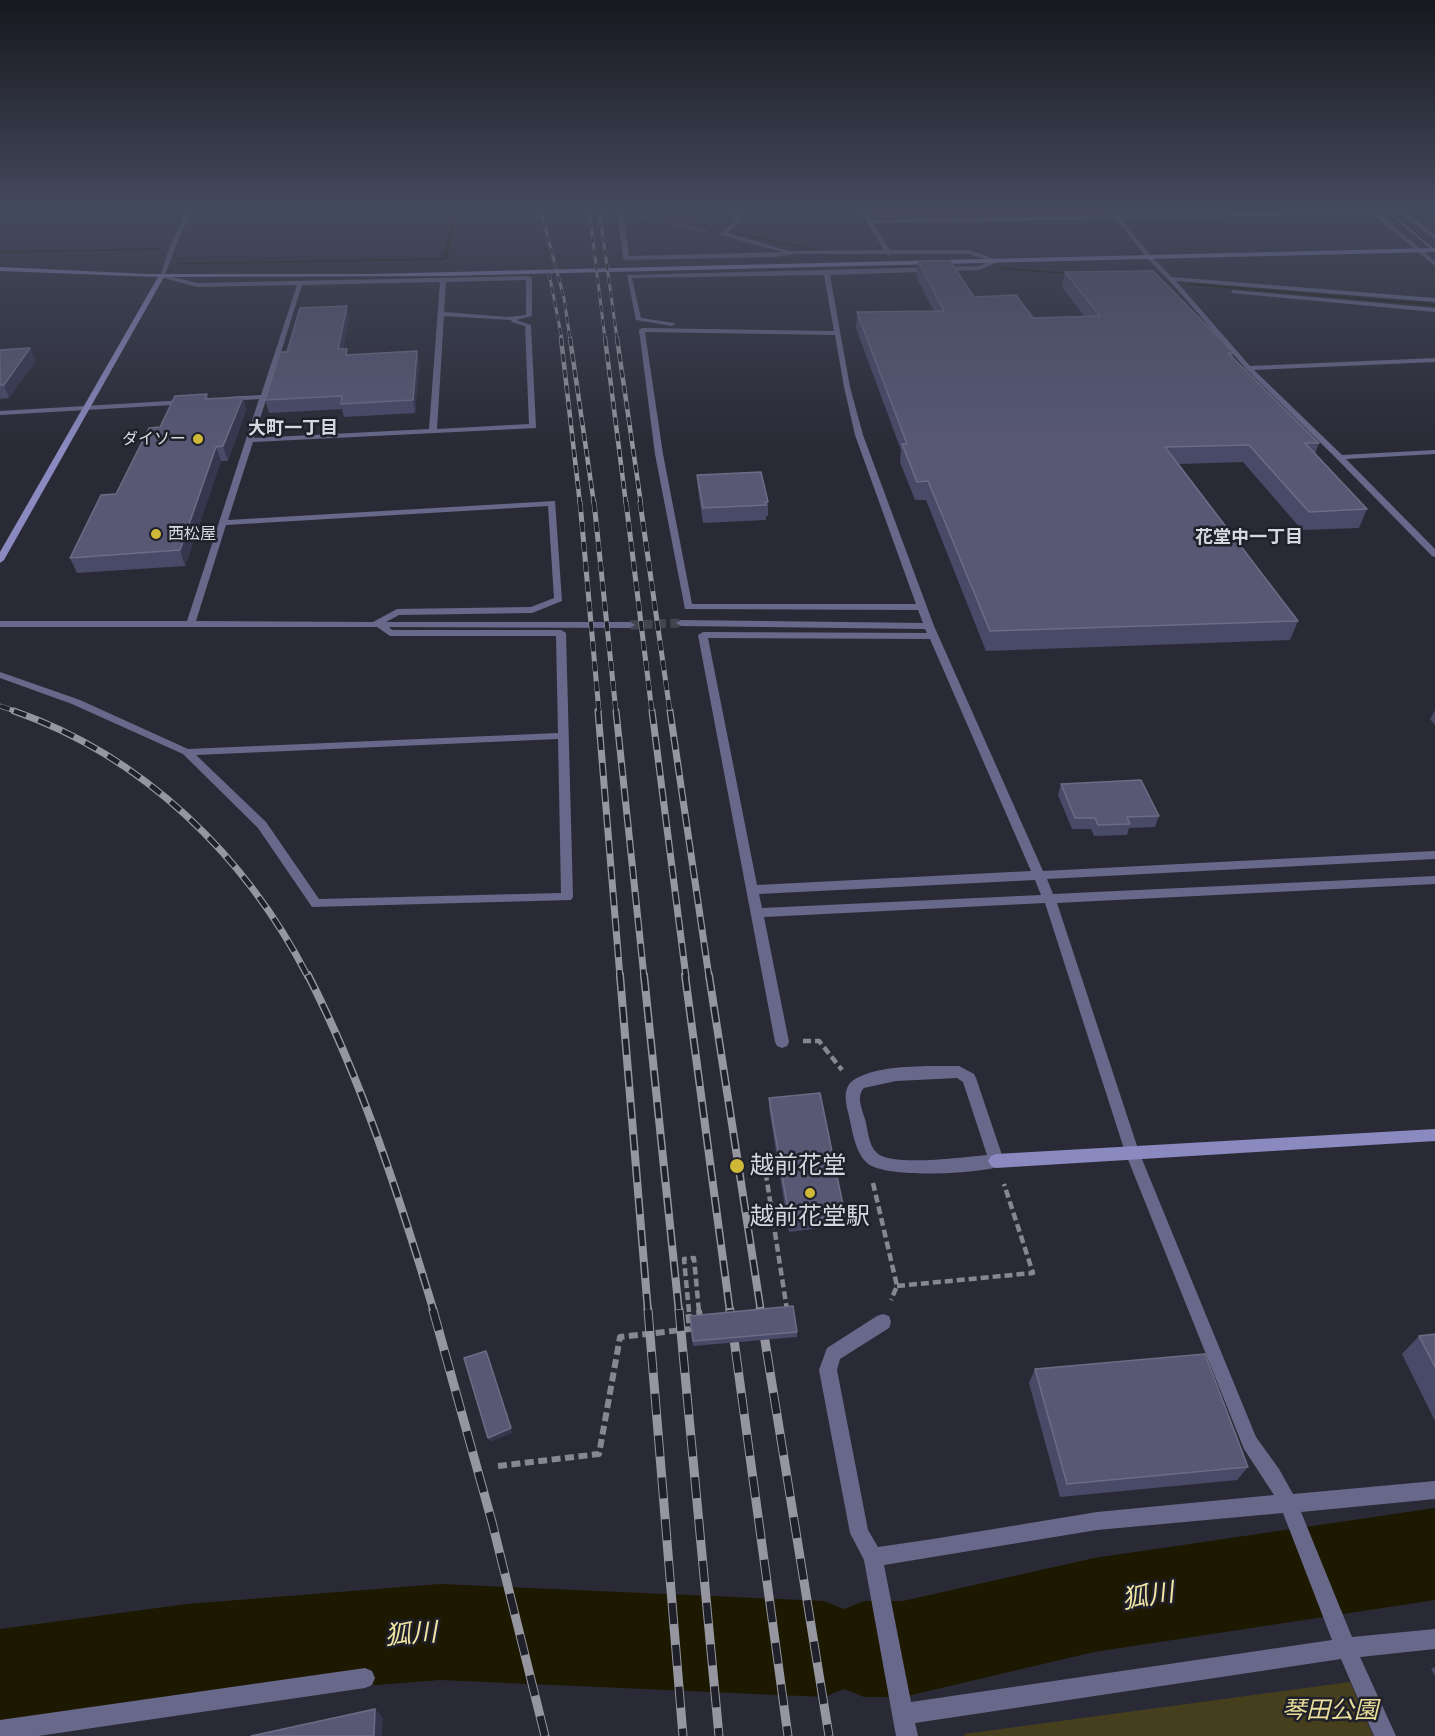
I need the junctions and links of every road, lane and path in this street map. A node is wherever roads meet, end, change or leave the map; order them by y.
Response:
1 (155, 289) edge
2 (298, 289) edge
3 (442, 289) edge
4 (529, 289) edge
5 (632, 289) edge
6 (829, 289) edge
7 (1180, 289) edge
8 (1200, 289) edge
9 (1296, 289) edge
10 (1435, 300) edge
11 (1435, 310) edge
12 (441, 314) junction
13 (508, 319) junction
14 (711, 332) junction
15 (837, 333) junction
16 (1435, 360) edge
17 (1248, 368) junction
18 (265, 397) junction
19 (217, 400) edge
20 (194, 401) edge
21 (87, 408) junction
22 (0, 412) edge
23 (433, 430) junction
24 (251, 440) junction
25 (1435, 452) edge
26 (1340, 457) junction
27 (225, 523) junction
28 (1435, 554) edge
29 (0, 560) edge
30 (922, 607) junction
31 (191, 623) junction
32 (377, 623) junction
33 (681, 623) tunnel mouth
34 (0, 624) edge
35 (630, 625) tunnel mouth
36 (931, 631) junction
37 (0, 675) edge
38 (563, 736) junction
39 (187, 752) junction
40 (1435, 855) edge
41 (1038, 875) junction
42 (1435, 880) edge
43 (752, 890) junction
44 (1049, 898) junction
45 (757, 913) junction
46 (782, 1042) joint
47 (855, 1086) junction
48 (1435, 1135) edge
49 (1132, 1152) junction
50 (866, 1153) junction
51 (777, 1160) edge
52 (996, 1161) junction
53 (787, 1315) edge
54 (882, 1322) dead end
55 (700, 1323) edge
56 (498, 1466) dead end
57 (1435, 1490) edge
58 (1290, 1511) junction
59 (873, 1557) junction
60 (1435, 1639) edge
61 (1347, 1648) junction
62 (365, 1678) dead end
63 (903, 1714) junction
64 (53, 1730) edge
65 (0, 1731) edge
66 (907, 1736) edge
67 (1385, 1736) edge

1 - 21 main road
2 - 18 street
3 - 12 street
4 - 13 street
5 - 14 street
6 - 15 street
7 - 17 street
8 - 11 street
9 - 10 street
12 - 13 street
12 - 23 street
13 - 23 street
14 - 15 street
14 - 30 street
15 - 30 street
16 - 17 street
17 - 26 street
18 - 19 street
18 - 24 street
20 - 21 street
21 - 22 street
21 - 29 main road
23 - 24 street
24 - 27 street
25 - 26 street
26 - 28 street
27 - 31 street
27 - 32 street
30 - 36 street
31 - 32 street
31 - 34 street
32 - 35 street
32 - 38 street
33 - 36 street
36 - 41 street
36 - 43 street
37 - 39 street
38 - 39 street
38 - 39 street
40 - 41 street
41 - 43 street
41 - 44 street
42 - 44 street
43 - 45 street
44 - 45 street
44 - 49 street
45 - 46 street
46 - 47 path
47 - 50 street
47 - 52 street
48 - 49 main road
49 - 52 main road
49 - 58 street
50 - 52 street
50 - 52 path
51 - 53 path
54 - 59 street
55 - 56 path
57 - 58 street
58 - 59 street
58 - 61 street
59 - 63 street
60 - 61 street
61 - 63 street
61 - 67 street
62 - 64 street
63 - 66 street
64 - 65 street

